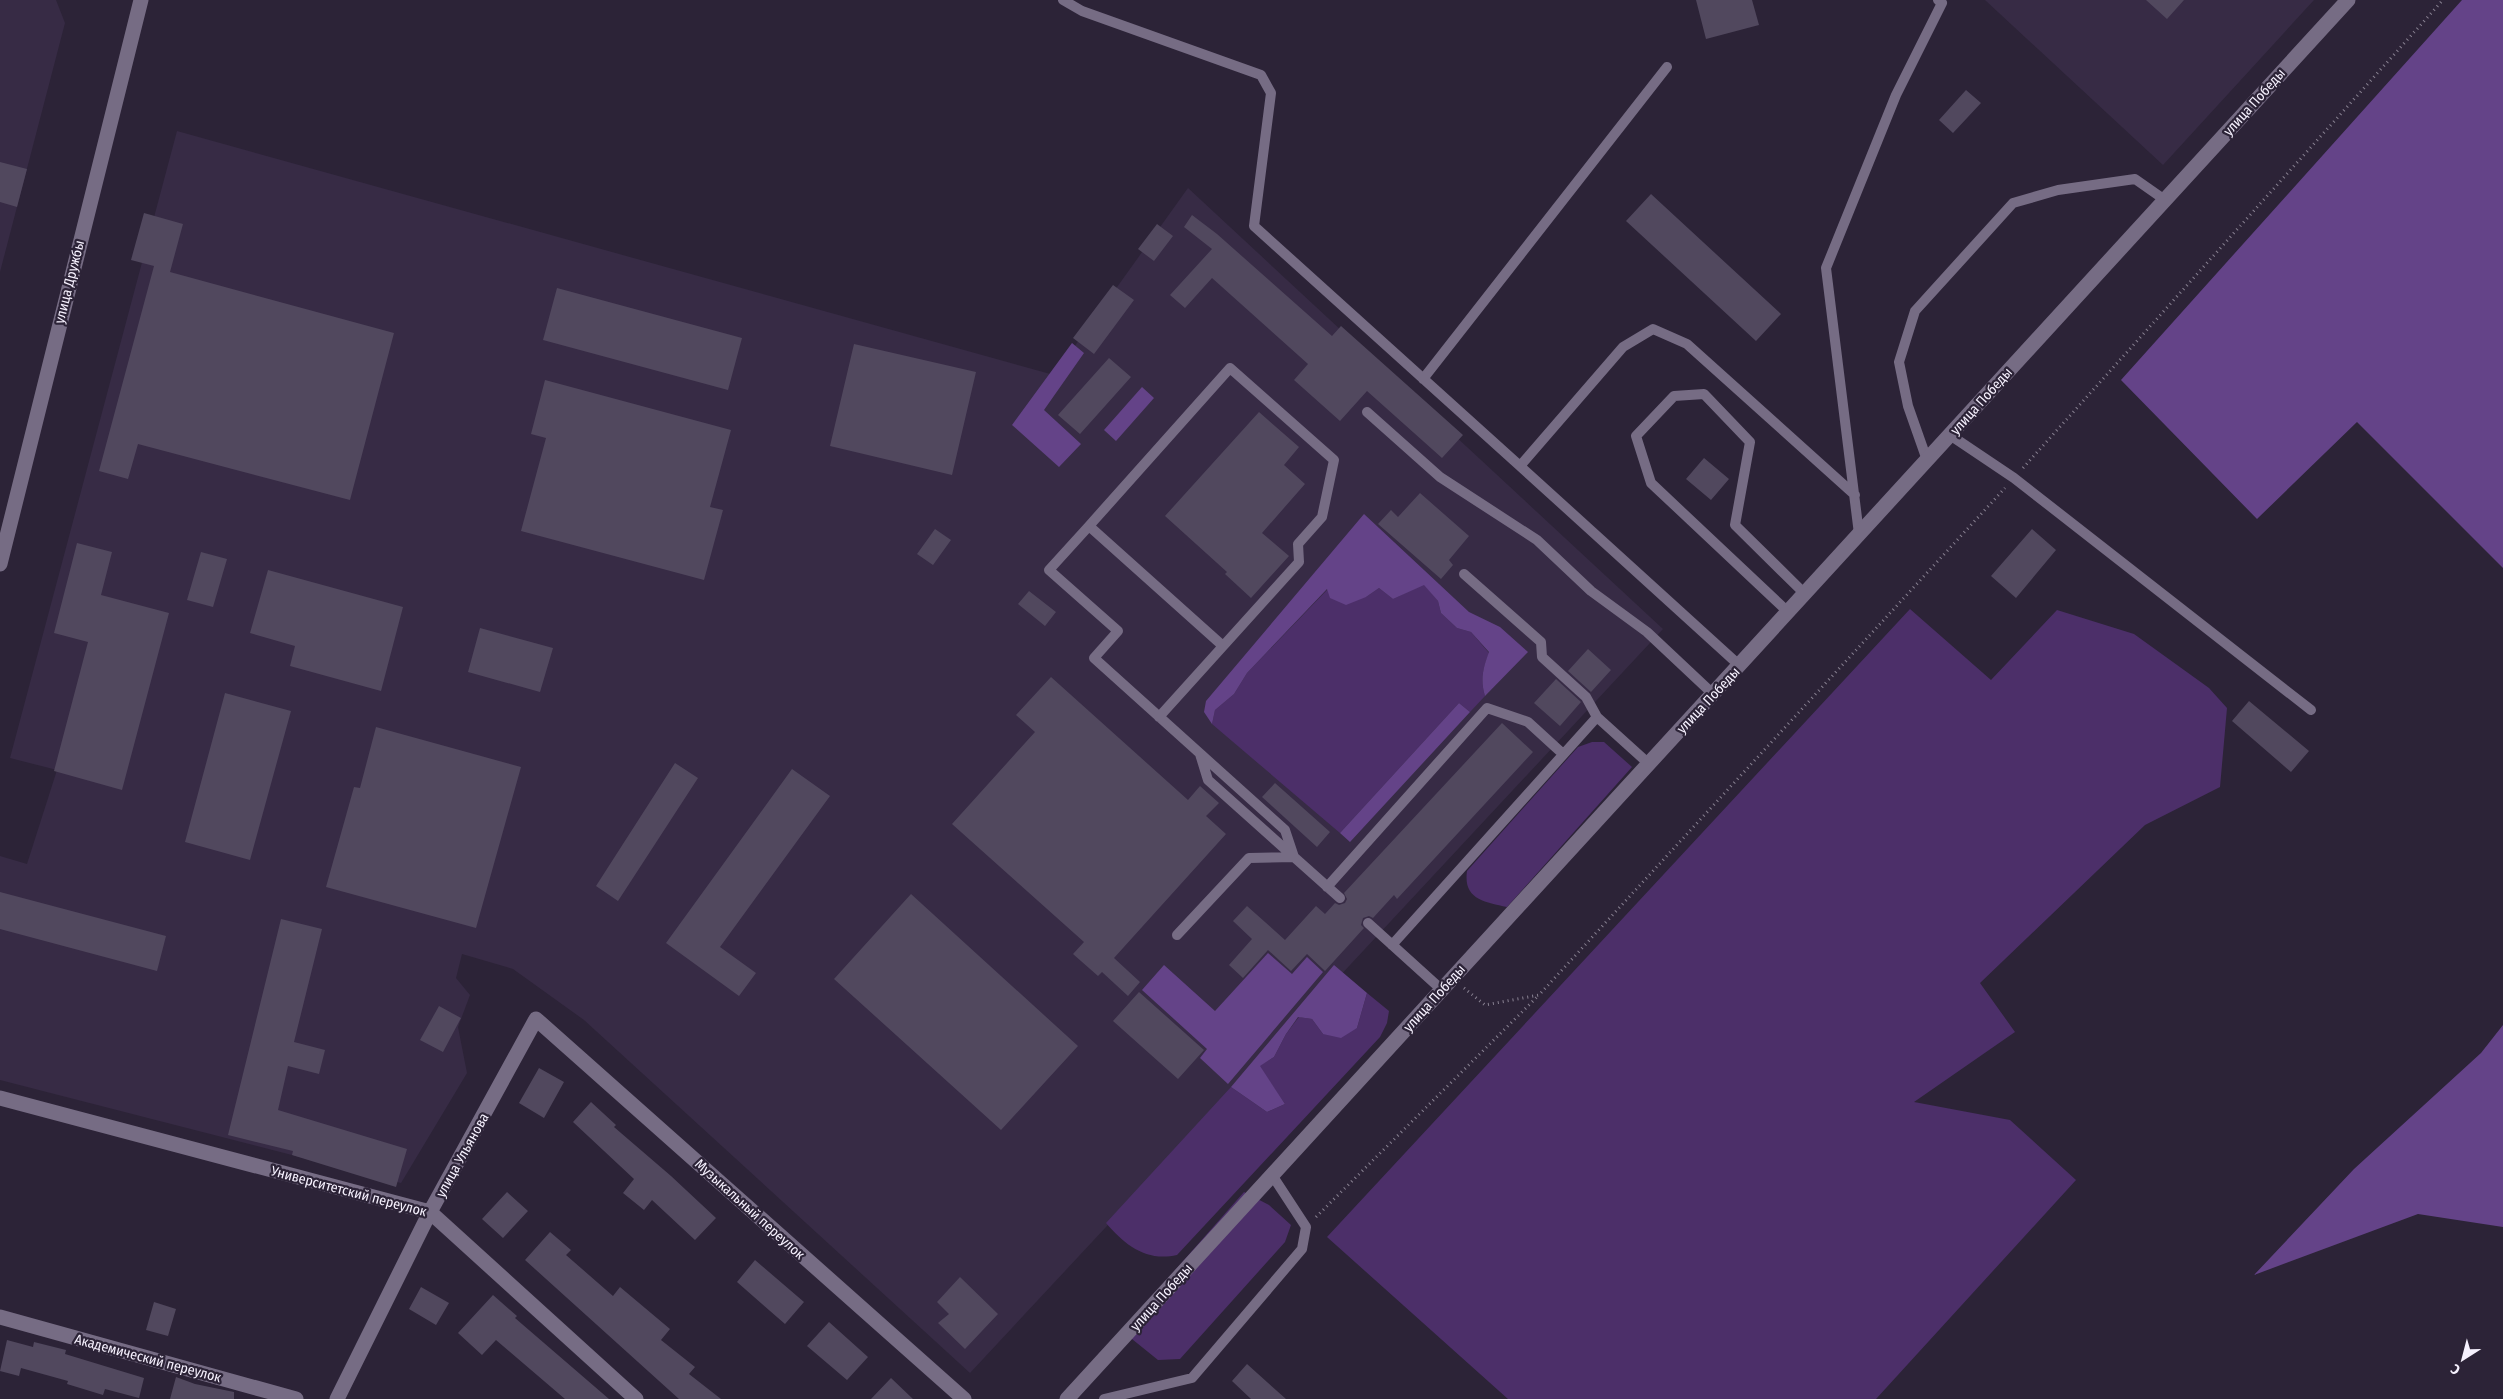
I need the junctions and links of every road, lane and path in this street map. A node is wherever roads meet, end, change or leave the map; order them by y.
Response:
1 (140, 0) edge
2 (1063, 0) edge
3 (1938, 0) edge
4 (2348, 0) edge
5 (2443, 0) edge
6 (1667, 67) dead end
7 (2165, 200) junction
8 (1423, 378) junction
9 (1367, 412) dead end
10 (1950, 435) junction
11 (1928, 460) junction
12 (1520, 466) junction
13 (2014, 478) junction
14 (1855, 496) junction
15 (1089, 526) junction
16 (1859, 534) junction
17 (0, 564) edge
18 (1464, 574) dead end
19 (1805, 594) junction
20 (1788, 612) junction
21 (1223, 646) junction
22 (1739, 665) junction
23 (1713, 694) junction
24 (2311, 710) dead end
25 (1159, 717) junction
26 (1597, 717) junction
27 (1200, 754) junction
28 (1563, 754) junction
29 (1649, 764) junction
30 (1294, 857) junction
31 (1327, 887) junction
32 (1340, 898) dead end
33 (1368, 924) dead end
34 (1177, 935) dead end
35 (1392, 945) junction
36 (1447, 984) junction
37 (1539, 996) junction
38 (536, 1019) joint
39 (0, 1098) edge
40 (1272, 1175) junction
41 (430, 1212) junction
42 (1306, 1227) junction
43 (0, 1318) edge
44 (296, 1399) edge
45 (337, 1399) edge
46 (636, 1399) edge
47 (964, 1399) edge
48 (1068, 1399) edge
49 (1104, 1399) edge

1 - 17 main road, улица Дружбы
2 - 8 lane
3 - 14 lane
4 - 7 main road, улица Победы
5 - 13 path
6 - 8 lane
7 - 10 main road, улица Победы
7 - 11 lane
8 - 12 lane
9 - 23 lane
10 - 11 main road, улица Победы
10 - 13 lane
11 - 16 main road, улица Победы
12 - 14 lane
12 - 22 lane
13 - 24 lane
13 - 37 path
14 - 16 lane
15 - 21 lane
15 - 21 lane
15 - 25 lane
16 - 19 main road, улица Победы
18 - 26 lane
19 - 20 main road, улица Победы
19 - 20 lane
20 - 22 main road, улица Победы
21 - 25 lane
22 - 23 main road, улица Победы
23 - 29 main road, улица Победы
25 - 27 lane
26 - 28 lane
26 - 29 lane
27 - 30 lane
27 - 30 lane
28 - 31 lane
28 - 35 lane
29 - 36 main road, улица Победы
30 - 31 lane
30 - 34 lane
31 - 32 lane
33 - 35 lane
35 - 36 lane
36 - 37 path
36 - 40 main road, улица Победы
37 - 42 path
38 - 41 main road, улица Ульянова
38 - 47 main road, Музыкальный переулок
39 - 41 main road, Университетский переулок
40 - 42 lane
40 - 48 main road, улица Победы
41 - 45 main road, улица Ульянова
41 - 46 main road, Университетский переулок
42 - 49 lane
43 - 44 main road, Академический переулок

